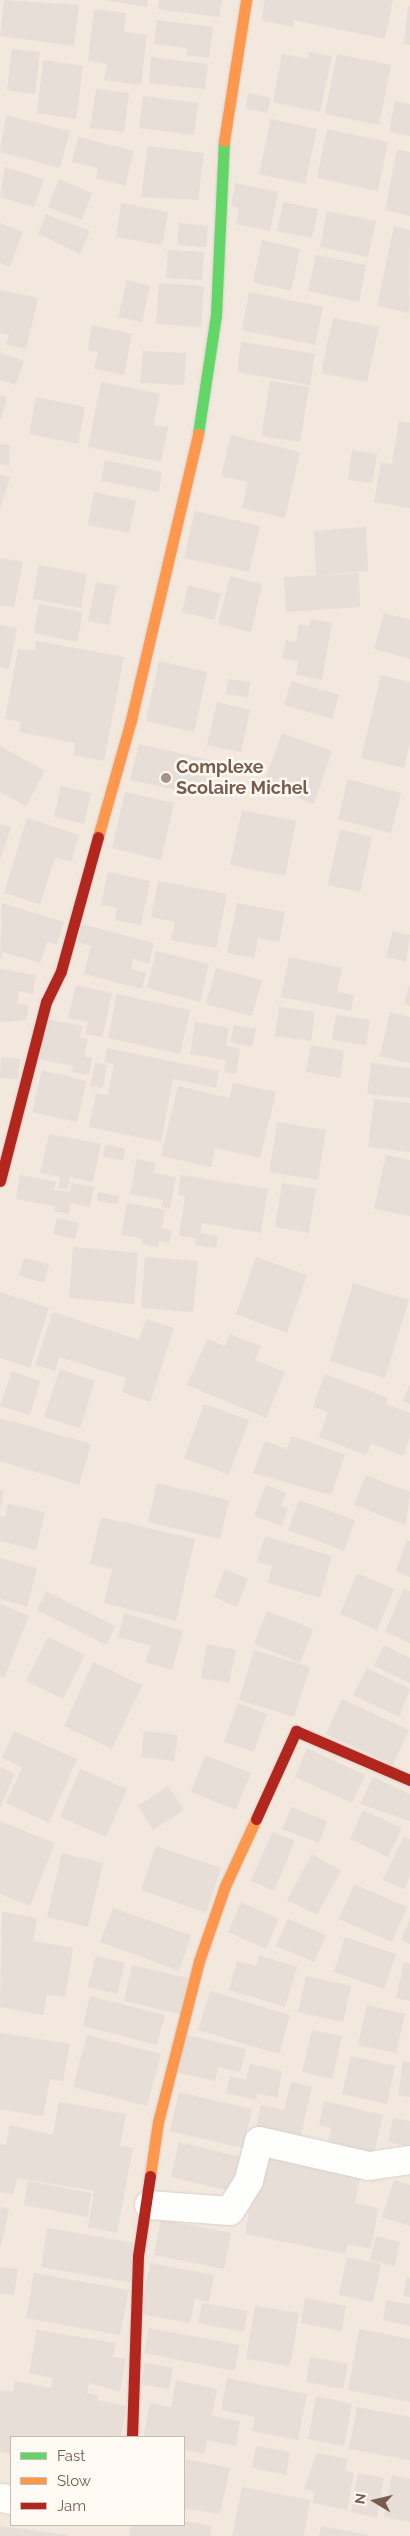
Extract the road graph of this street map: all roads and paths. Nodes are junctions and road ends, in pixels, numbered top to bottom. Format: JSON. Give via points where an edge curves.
{"nodes":[{"id":1,"x":246,"y":0,"type":"edge"},
{"id":2,"x":0,"y":1181,"type":"edge"},
{"id":3,"x":410,"y":1780,"type":"edge"},
{"id":4,"x":410,"y":2160,"type":"edge"},
{"id":5,"x":149,"y":2205,"type":"junction"},
{"id":6,"x":132,"y":2436,"type":"edge"}],
"edges":[{"from":1,"to":2,"type":"street","via":[[231,75],[220,185],[216,315],[193,467],[131,720],[61,971],[46,1002]]},
{"from":3,"to":5,"type":"street","via":[[296,1731],[225,1886],[199,1961],[158,2122]]},
{"from":4,"to":5,"type":"street","via":[[369,2166],[259,2141],[249,2180],[230,2211]]},
{"from":5,"to":6,"type":"street","via":[[138,2256]]}]}
